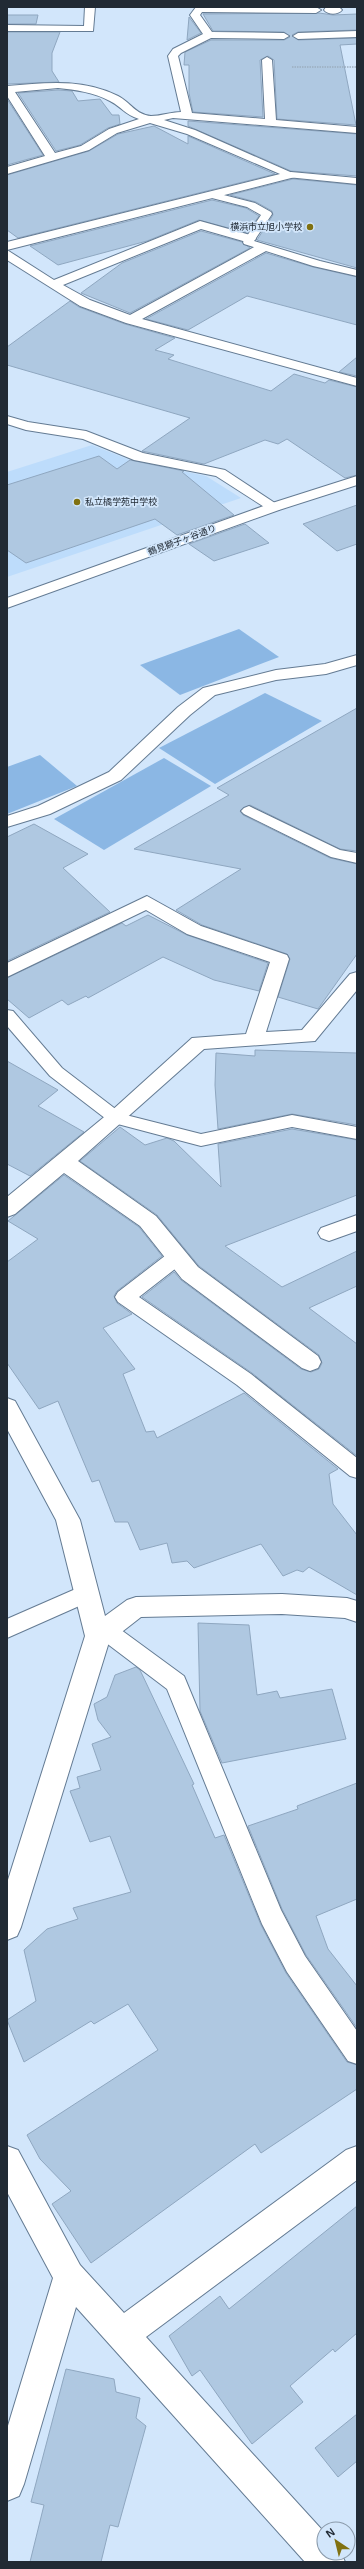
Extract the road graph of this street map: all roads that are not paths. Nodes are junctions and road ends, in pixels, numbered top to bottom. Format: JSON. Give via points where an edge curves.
{"nodes":[{"id":1,"x":90,"y":7,"type":"edge"},
{"id":2,"x":200,"y":8,"type":"edge"},
{"id":3,"x":316,"y":10,"type":"dead end"},
{"id":4,"x":7,"y":28,"type":"edge"},
{"id":5,"x":357,"y":34,"type":"edge"},
{"id":6,"x":209,"y":35,"type":"junction"},
{"id":7,"x":284,"y":36,"type":"dead end"},
{"id":8,"x":298,"y":36,"type":"dead end"},
{"id":9,"x":267,"y":64,"type":"road end"},
{"id":10,"x":8,"y":89,"type":"edge"},
{"id":11,"x":186,"y":116,"type":"junction"},
{"id":12,"x":151,"y":119,"type":"junction"},
{"id":13,"x":271,"y":123,"type":"junction"},
{"id":14,"x":357,"y":130,"type":"edge"},
{"id":15,"x":52,"y":158,"type":"junction"},
{"id":16,"x":7,"y":171,"type":"edge"},
{"id":17,"x":291,"y":175,"type":"junction"},
{"id":18,"x":357,"y":181,"type":"edge"},
{"id":19,"x":212,"y":194,"type":"junction"},
{"id":20,"x":250,"y":239,"type":"junction"},
{"id":21,"x":7,"y":246,"type":"edge"},
{"id":22,"x":262,"y":248,"type":"junction"},
{"id":23,"x":7,"y":254,"type":"edge"},
{"id":24,"x":357,"y":273,"type":"edge"},
{"id":25,"x":53,"y":286,"type":"junction"},
{"id":26,"x":131,"y":320,"type":"junction"},
{"id":27,"x":357,"y":382,"type":"edge"},
{"id":28,"x":7,"y":420,"type":"edge"},
{"id":29,"x":357,"y":480,"type":"edge"},
{"id":30,"x":274,"y":507,"type":"junction"},
{"id":31,"x":7,"y":603,"type":"edge"},
{"id":32,"x":357,"y":660,"type":"edge"},
{"id":33,"x":250,"y":810,"type":"dead end"},
{"id":34,"x":7,"y":822,"type":"edge"},
{"id":35,"x":357,"y":858,"type":"edge"},
{"id":36,"x":7,"y":971,"type":"edge"},
{"id":37,"x":357,"y":978,"type":"edge"},
{"id":38,"x":7,"y":1016,"type":"edge"},
{"id":39,"x":254,"y":1039,"type":"junction"},
{"id":40,"x":116,"y":1118,"type":"junction"},
{"id":41,"x":357,"y":1133,"type":"edge"},
{"id":42,"x":64,"y":1162,"type":"junction"},
{"id":43,"x":7,"y":1209,"type":"edge"},
{"id":44,"x":357,"y":1223,"type":"edge"},
{"id":45,"x":329,"y":1233,"type":"dead end"},
{"id":46,"x":177,"y":1257,"type":"junction"},
{"id":47,"x":310,"y":1362,"type":"dead end"},
{"id":48,"x":7,"y":1407,"type":"edge"},
{"id":49,"x":357,"y":1470,"type":"edge"},
{"id":50,"x":87,"y":1593,"type":"junction"},
{"id":51,"x":357,"y":1612,"type":"edge"},
{"id":52,"x":7,"y":1629,"type":"edge"},
{"id":53,"x":102,"y":1633,"type":"junction"},
{"id":54,"x":7,"y":1927,"type":"edge"},
{"id":55,"x":357,"y":2052,"type":"edge"},
{"id":56,"x":7,"y":2161,"type":"edge"},
{"id":57,"x":357,"y":2161,"type":"edge"},
{"id":58,"x":69,"y":2276,"type":"junction"},
{"id":59,"x":123,"y":2334,"type":"junction"},
{"id":60,"x":7,"y":2484,"type":"edge"},
{"id":61,"x":328,"y":2562,"type":"edge"}],
"edges":[{"from":1,"to":4,"type":"street","via":[[89,28]]},
{"from":2,"to":3,"type":"street"},
{"from":2,"to":6,"type":"street","via":[[195,15]]},
{"from":5,"to":8,"type":"street"},
{"from":6,"to":7,"type":"street"},
{"from":6,"to":11,"type":"street","via":[[177,51],[173,56]]},
{"from":9,"to":13,"type":"street"},
{"from":10,"to":12,"type":"street","via":[[76,86],[115,99],[131,113]]},
{"from":10,"to":15,"type":"street"},
{"from":11,"to":12,"type":"street","via":[[172,115]]},
{"from":11,"to":13,"type":"street"},
{"from":12,"to":15,"type":"street","via":[[113,131],[85,148]]},
{"from":12,"to":17,"type":"street","via":[[190,132]]},
{"from":13,"to":14,"type":"street"},
{"from":15,"to":16,"type":"street"},
{"from":17,"to":18,"type":"lane"},
{"from":17,"to":19,"type":"street"},
{"from":19,"to":20,"type":"lane","via":[[251,205],[267,214]]},
{"from":19,"to":21,"type":"street"},
{"from":20,"to":22,"type":"lane","via":[[248,242]]},
{"from":20,"to":25,"type":"street","via":[[200,226]]},
{"from":22,"to":24,"type":"lane"},
{"from":22,"to":26,"type":"street"},
{"from":23,"to":25,"type":"street"},
{"from":25,"to":26,"type":"street","via":[[85,303]]},
{"from":26,"to":27,"type":"street"},
{"from":28,"to":30,"type":"street","via":[[26,426],[86,435],[139,457],[220,473]]},
{"from":29,"to":30,"type":"street","name":"鶴見獅子ヶ谷通り"},
{"from":30,"to":31,"type":"street","name":"鶴見獅子ヶ谷通り"},
{"from":32,"to":34,"type":"street","via":[[326,669],[276,675],[210,691],[184,711],[115,776],[44,810]]},
{"from":33,"to":35,"type":"lane","via":[[336,854]]},
{"from":36,"to":39,"type":"street","via":[[147,902],[194,930],[280,959]]},
{"from":37,"to":39,"type":"street","via":[[308,1036]]},
{"from":38,"to":40,"type":"lane","via":[[56,1072]]},
{"from":39,"to":40,"type":"street","via":[[199,1043]]},
{"from":40,"to":41,"type":"lane","via":[[201,1140],[292,1121]]},
{"from":40,"to":42,"type":"street"},
{"from":42,"to":43,"type":"street"},
{"from":42,"to":46,"type":"street","via":[[148,1221]]},
{"from":44,"to":45,"type":"street"},
{"from":46,"to":47,"type":"street","via":[[190,1273]]},
{"from":46,"to":49,"type":"lane","via":[[125,1297],[178,1330]]},
{"from":48,"to":50,"type":"street","via":[[68,1520]]},
{"from":50,"to":52,"type":"lane"},
{"from":50,"to":53,"type":"street"},
{"from":51,"to":53,"type":"street","via":[[347,1608],[282,1604],[136,1607]]},
{"from":53,"to":54,"type":"street"},
{"from":53,"to":55,"type":"lane","via":[[176,1683],[271,1916],[296,1964]]},
{"from":56,"to":58,"type":"street"},
{"from":57,"to":59,"type":"street"},
{"from":58,"to":59,"type":"street"},
{"from":58,"to":60,"type":"street"},
{"from":59,"to":61,"type":"street"}]}
